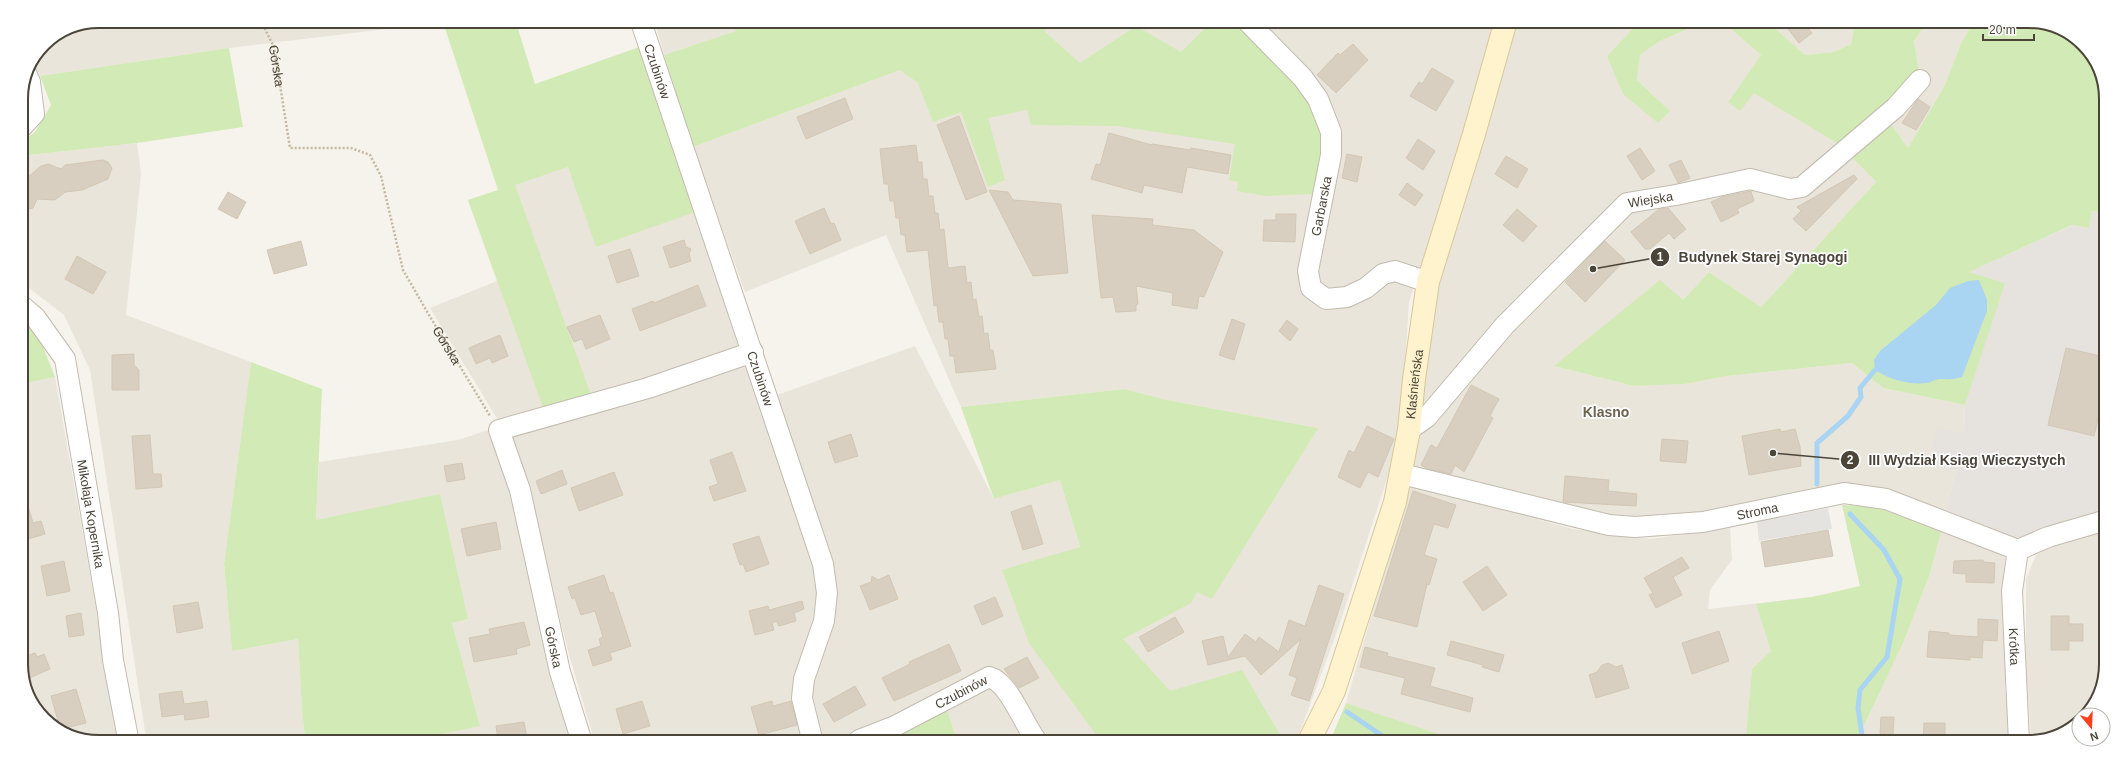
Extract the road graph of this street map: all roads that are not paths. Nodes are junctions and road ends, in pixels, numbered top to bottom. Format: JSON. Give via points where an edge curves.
{"nodes":[{"id":1,"x":643,"y":28,"type":"edge"},
{"id":2,"x":1254,"y":28,"type":"edge"},
{"id":3,"x":1504,"y":28,"type":"edge"},
{"id":4,"x":1920,"y":80,"type":"dead end"},
{"id":5,"x":30,"y":81,"type":"edge"},
{"id":6,"x":28,"y":120,"type":"edge"},
{"id":7,"x":1428,"y":282,"type":"junction"},
{"id":8,"x":28,"y":310,"type":"edge"},
{"id":9,"x":753,"y":352,"type":"junction"},
{"id":10,"x":1409,"y":430,"type":"junction"},
{"id":11,"x":1402,"y":474,"type":"junction"},
{"id":12,"x":2099,"y":522,"type":"edge"},
{"id":13,"x":2018,"y":550,"type":"junction"},
{"id":14,"x":127,"y":735,"type":"edge"},
{"id":15,"x":581,"y":735,"type":"edge"},
{"id":16,"x":811,"y":735,"type":"edge"},
{"id":17,"x":872,"y":735,"type":"edge"},
{"id":18,"x":1033,"y":735,"type":"edge"},
{"id":19,"x":1312,"y":735,"type":"edge"},
{"id":20,"x":2019,"y":735,"type":"edge"}],
"edges":[{"from":1,"to":9,"type":"street","name":"Czubinów"},
{"from":2,"to":7,"type":"street","name":"Garbarska","via":[[1303,78],[1318,99],[1331,132],[1331,155],[1308,271],[1311,288],[1326,299],[1347,297],[1366,288],[1383,274],[1395,270]]},
{"from":3,"to":7,"type":"street","name":"Klaśnieńska"},
{"from":4,"to":10,"type":"street","name":"Wiejska","via":[[1896,107],[1802,187],[1790,189],[1750,178],[1627,203],[1505,325],[1427,417]]},
{"from":5,"to":6,"type":"street","via":[[34,114]]},
{"from":7,"to":10,"type":"street","name":"Klaśnieńska"},
{"from":8,"to":14,"type":"street","name":"Mikołaja Kopernika","via":[[65,359]]},
{"from":9,"to":15,"type":"street","name":"Górska","via":[[648,388],[499,430],[520,490],[560,672]]},
{"from":9,"to":16,"type":"street","name":"Czubinów","via":[[823,564],[827,593],[824,621],[804,679],[802,698]]},
{"from":10,"to":11,"type":"street","name":"Klaśnieńska"},
{"from":11,"to":13,"type":"street","name":"Stroma","via":[[1584,520],[1635,527],[1703,522],[1844,493],[1886,499]]},
{"from":11,"to":19,"type":"street","name":"Klaśnieńska","via":[[1334,691]]},
{"from":12,"to":13,"type":"street","via":[[2048,537]]},
{"from":13,"to":20,"type":"street","name":"Krótka","via":[[2012,591]]},
{"from":17,"to":18,"type":"street","name":"Czubinów","via":[[895,726],[989,677],[995,678],[1006,690]]}]}
